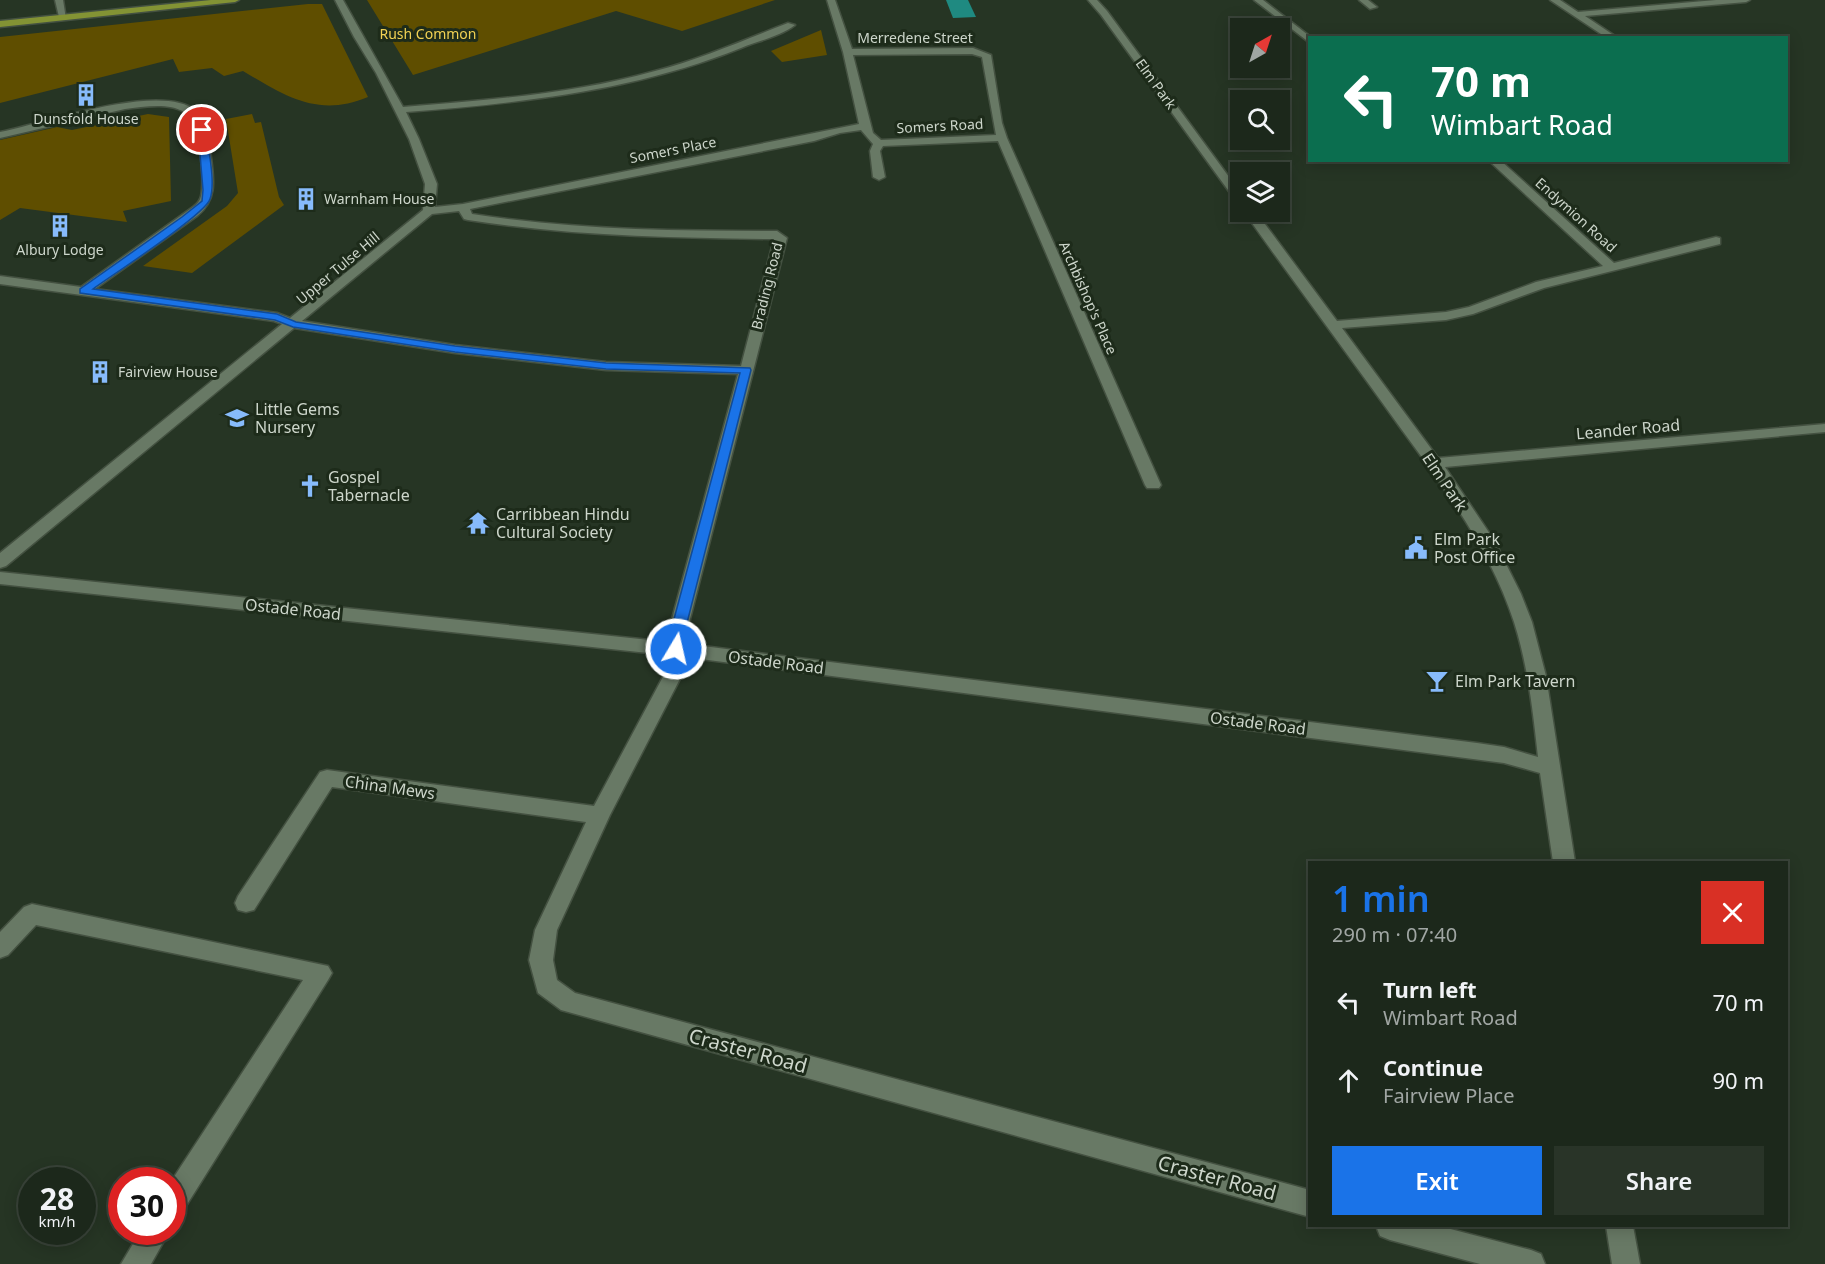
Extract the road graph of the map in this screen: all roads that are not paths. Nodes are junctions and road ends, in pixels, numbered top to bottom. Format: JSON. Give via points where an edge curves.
{"nodes":[{"id":1,"x":59,"y":0,"type":"edge"},
{"id":2,"x":235,"y":0,"type":"edge"},
{"id":3,"x":339,"y":0,"type":"edge"},
{"id":4,"x":831,"y":0,"type":"edge"},
{"id":5,"x":1092,"y":0,"type":"edge"},
{"id":6,"x":1258,"y":0,"type":"edge"},
{"id":7,"x":1363,"y":0,"type":"edge"},
{"id":8,"x":1554,"y":0,"type":"edge"},
{"id":9,"x":1746,"y":0,"type":"edge"},
{"id":10,"x":1373,"y":7,"type":"dead end"},
{"id":11,"x":1580,"y":14,"type":"junction"},
{"id":12,"x":63,"y":17,"type":"junction"},
{"id":13,"x":0,"y":24,"type":"edge"},
{"id":14,"x":791,"y":25,"type":"dead end"},
{"id":15,"x":1611,"y":36,"type":"edge"},
{"id":16,"x":1308,"y":38,"type":"edge"},
{"id":17,"x":848,"y":52,"type":"junction"},
{"id":18,"x":399,"y":110,"type":"junction"},
{"id":19,"x":997,"y":123,"type":"joint"},
{"id":20,"x":865,"y":127,"type":"junction"},
{"id":21,"x":0,"y":135,"type":"edge"},
{"id":22,"x":1002,"y":138,"type":"junction"},
{"id":23,"x":879,"y":143,"type":"junction"},
{"id":24,"x":1495,"y":162,"type":"edge"},
{"id":25,"x":879,"y":177,"type":"dead end"},
{"id":26,"x":1230,"y":186,"type":"edge"},
{"id":27,"x":464,"y":207,"type":"junction"},
{"id":28,"x":429,"y":211,"type":"junction"},
{"id":29,"x":1257,"y":222,"type":"edge"},
{"id":30,"x":1716,"y":240,"type":"dead end"},
{"id":31,"x":1613,"y":267,"type":"junction"},
{"id":32,"x":0,"y":280,"type":"edge"},
{"id":33,"x":84,"y":291,"type":"junction"},
{"id":34,"x":293,"y":324,"type":"junction"},
{"id":35,"x":1334,"y":325,"type":"junction"},
{"id":36,"x":746,"y":370,"type":"junction"},
{"id":37,"x":1823,"y":430,"type":"edge"},
{"id":38,"x":1434,"y":463,"type":"junction"},
{"id":39,"x":1153,"y":485,"type":"dead end"},
{"id":40,"x":0,"y":562,"type":"edge"},
{"id":41,"x":0,"y":578,"type":"edge"},
{"id":42,"x":676,"y":649,"type":"junction"},
{"id":43,"x":1549,"y":768,"type":"junction"},
{"id":44,"x":600,"y":815,"type":"junction"},
{"id":45,"x":1563,"y":861,"type":"edge"},
{"id":46,"x":246,"y":903,"type":"dead end"},
{"id":47,"x":0,"y":948,"type":"edge"},
{"id":48,"x":186,"y":1183,"type":"edge"},
{"id":49,"x":1308,"y":1203,"type":"edge"},
{"id":50,"x":1394,"y":1227,"type":"edge"},
{"id":51,"x":1620,"y":1227,"type":"edge"},
{"id":52,"x":147,"y":1245,"type":"edge"},
{"id":53,"x":135,"y":1264,"type":"edge"},
{"id":54,"x":1531,"y":1264,"type":"edge"},
{"id":55,"x":1626,"y":1264,"type":"edge"}],
"edges":[{"from":1,"to":12,"type":"street"},
{"from":2,"to":12,"type":"highway"},
{"from":3,"to":18,"type":"street"},
{"from":4,"to":17,"type":"street"},
{"from":5,"to":26,"type":"street","name":"Elm Park"},
{"from":6,"to":16,"type":"street"},
{"from":7,"to":10,"type":"street"},
{"from":8,"to":11,"type":"street"},
{"from":9,"to":11,"type":"street"},
{"from":11,"to":15,"type":"street"},
{"from":12,"to":13,"type":"highway"},
{"from":14,"to":18,"type":"street","via":[[636,79],[491,102]]},
{"from":17,"to":19,"type":"street","name":"Merredene Street","via":[[981,52],[986,55]]},
{"from":17,"to":20,"type":"street"},
{"from":18,"to":28,"type":"street","via":[[431,184]]},
{"from":19,"to":22,"type":"street","name":"Archbishop's Place"},
{"from":20,"to":23,"type":"street"},
{"from":20,"to":27,"type":"street","name":"Somers Place","via":[[833,130],[814,138]]},
{"from":21,"to":33,"type":"street","via":[[145,105],[180,106],[197,117],[202,130],[206,201]]},
{"from":22,"to":23,"type":"street","name":"Somers Road"},
{"from":22,"to":39,"type":"street","name":"Archbishop's Place"},
{"from":23,"to":25,"type":"street","via":[[875,151]]},
{"from":24,"to":31,"type":"street","name":"Endymion Road"},
{"from":27,"to":28,"type":"street","name":"Somers Place"},
{"from":27,"to":36,"type":"street","name":"Brading Road","via":[[468,217],[560,230],[777,235],[782,238]]},
{"from":28,"to":34,"type":"street","name":"Upper Tulse Hill"},
{"from":29,"to":35,"type":"street","name":"Elm Park"},
{"from":30,"to":31,"type":"street"},
{"from":31,"to":35,"type":"street","via":[[1540,285],[1455,314]]},
{"from":32,"to":33,"type":"street"},
{"from":33,"to":34,"type":"street","via":[[277,317]]},
{"from":34,"to":36,"type":"street","via":[[455,349],[606,366]]},
{"from":34,"to":40,"type":"street","name":"Upper Tulse Hill"},
{"from":35,"to":38,"type":"street","name":"Elm Park"},
{"from":36,"to":42,"type":"street","name":"Brading Road"},
{"from":37,"to":38,"type":"street","name":"Leander Road"},
{"from":38,"to":43,"type":"street","name":"Elm Park","via":[[1484,540],[1523,622],[1543,708]]},
{"from":41,"to":42,"type":"street","name":"Ostade Road"},
{"from":42,"to":43,"type":"street","name":"Ostade Road","via":[[1504,755]]},
{"from":42,"to":44,"type":"street","name":"Craster Road","via":[[674,673]]},
{"from":43,"to":45,"type":"street","name":"Elm Park"},
{"from":44,"to":46,"type":"street","name":"China Mews","via":[[327,778]]},
{"from":44,"to":49,"type":"street","name":"Craster Road","via":[[546,930],[541,960],[546,986],[569,1002]]},
{"from":47,"to":48,"type":"street","via":[[32,914],[320,973]]},
{"from":50,"to":54,"type":"street"},
{"from":51,"to":55,"type":"street"},
{"from":52,"to":53,"type":"street"}]}
